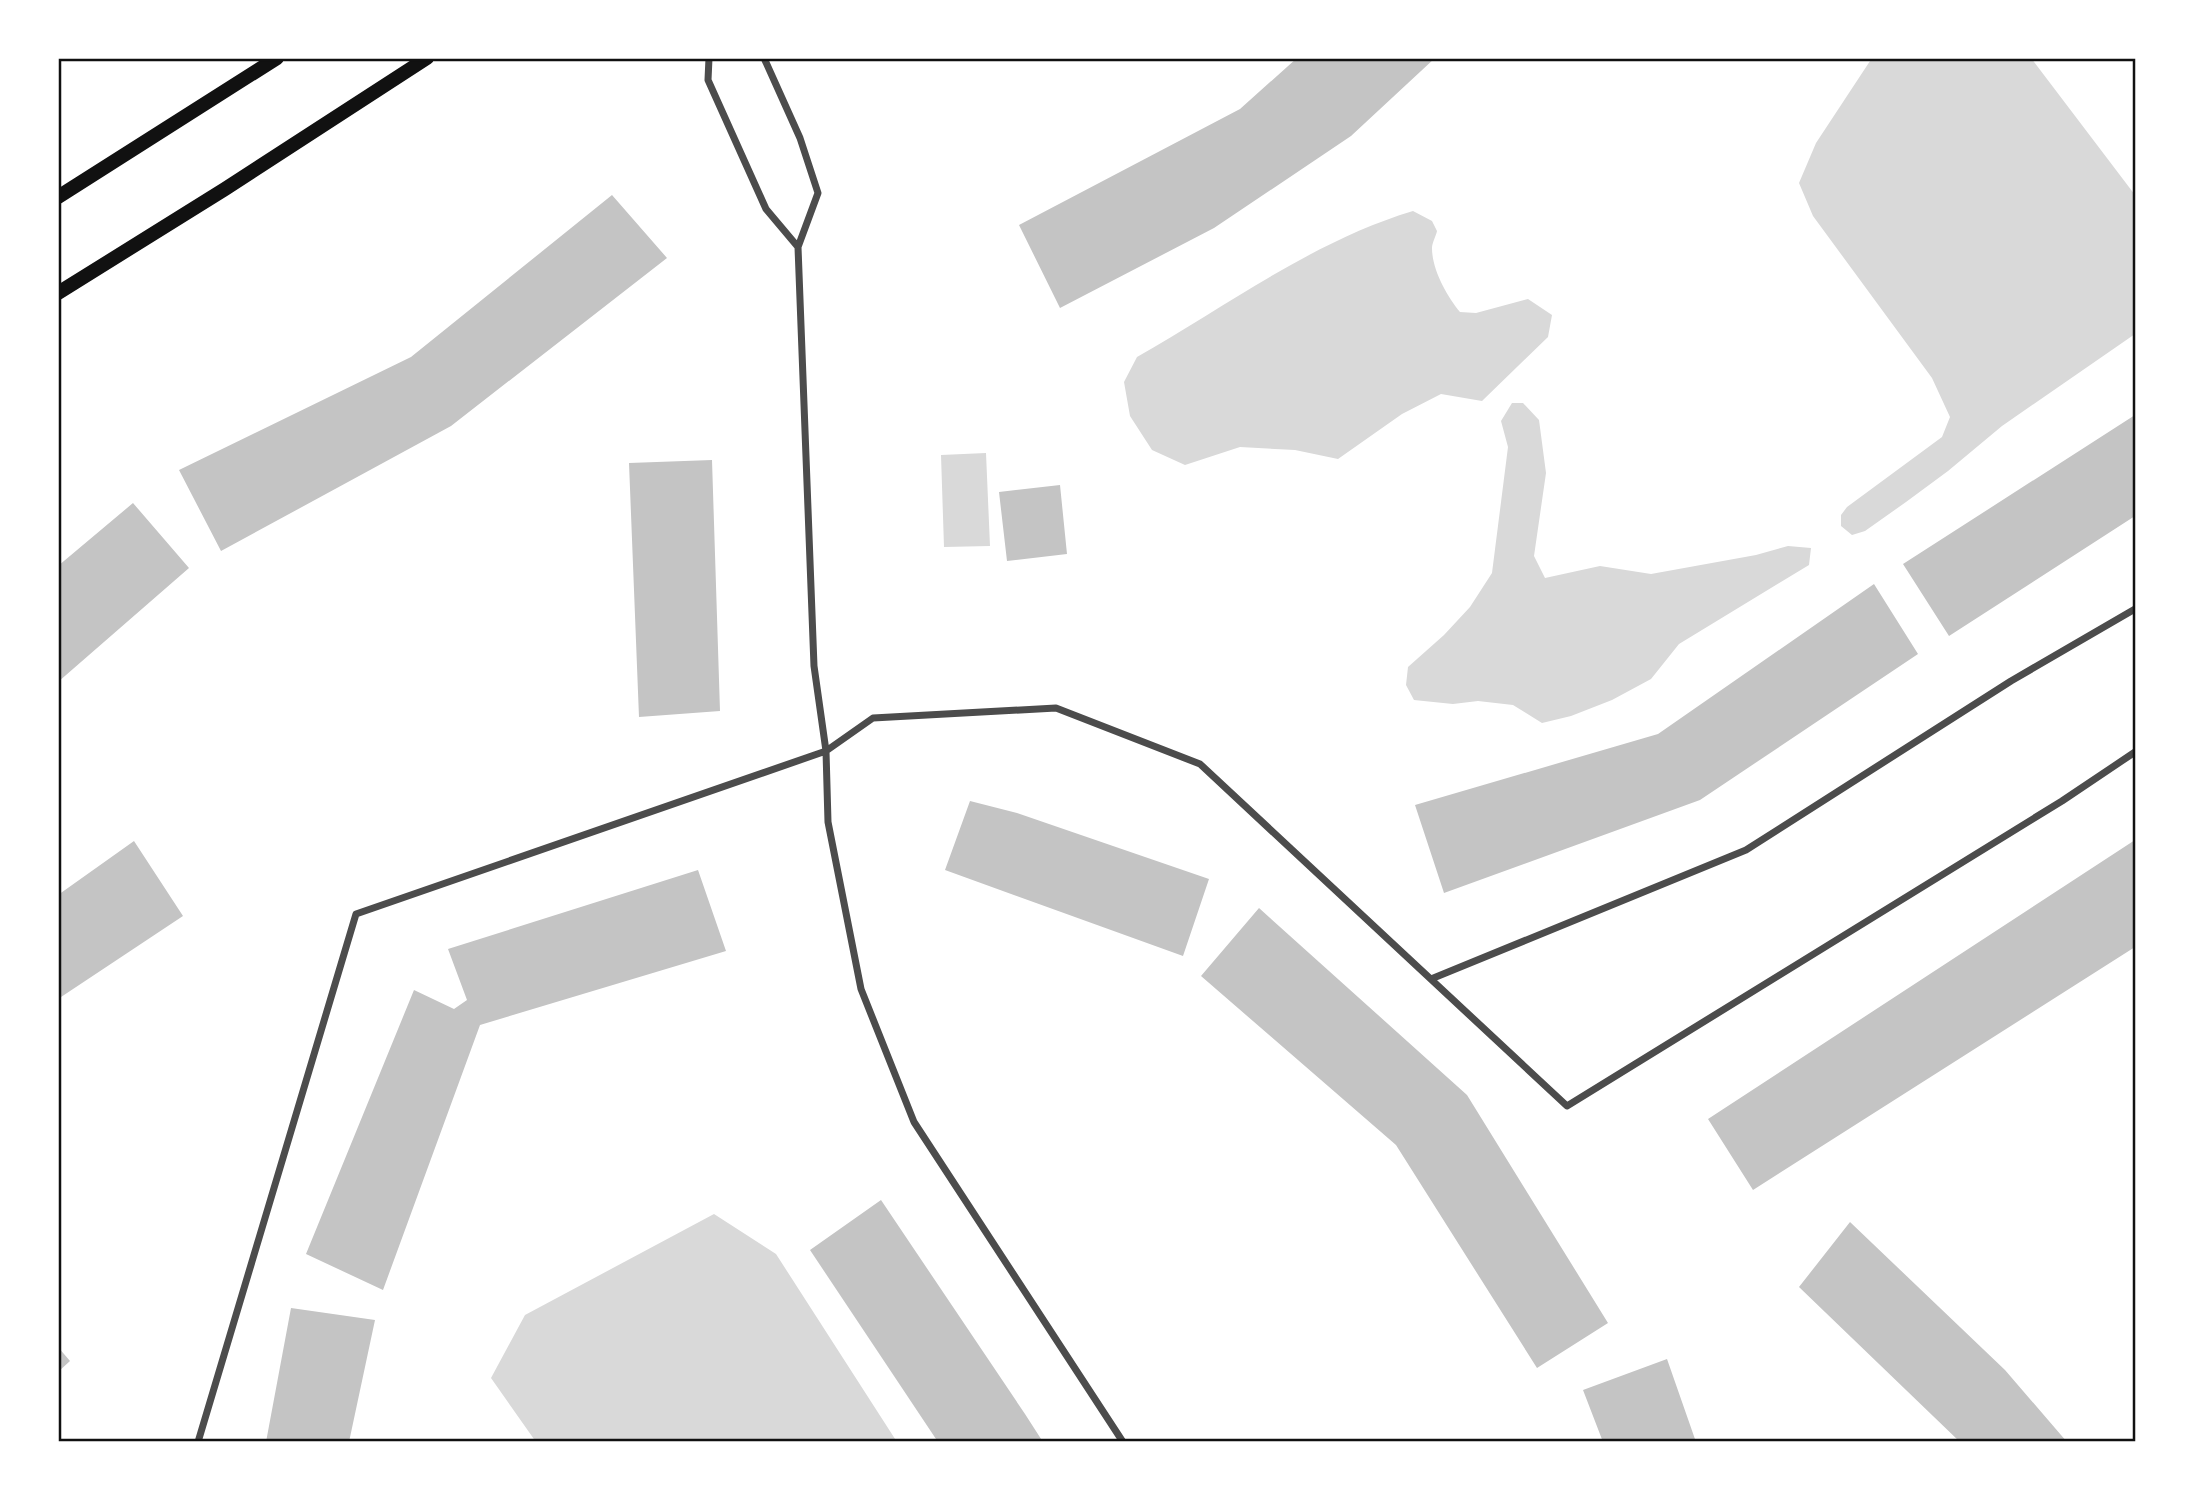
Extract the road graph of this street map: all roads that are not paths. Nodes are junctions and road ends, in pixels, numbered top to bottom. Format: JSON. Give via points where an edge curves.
{"nodes":[{"id":1,"x":277,"y":58,"type":"edge"},
{"id":2,"x":427,"y":58,"type":"edge"},
{"id":3,"x":709,"y":58,"type":"edge"},
{"id":4,"x":764,"y":58,"type":"edge"},
{"id":5,"x":58,"y":197,"type":"edge"},
{"id":6,"x":797,"y":247,"type":"junction"},
{"id":7,"x":58,"y":293,"type":"edge"},
{"id":8,"x":2135,"y":609,"type":"edge"},
{"id":9,"x":827,"y":751,"type":"junction"},
{"id":10,"x":2135,"y":752,"type":"edge"},
{"id":11,"x":1431,"y":979,"type":"junction"},
{"id":12,"x":198,"y":1442,"type":"edge"},
{"id":13,"x":1123,"y":1442,"type":"edge"}],
"edges":[{"from":1,"to":5,"type":"main road"},
{"from":2,"to":7,"type":"main road"},
{"from":3,"to":6,"type":"street","via":[[708,80],[766,209]]},
{"from":4,"to":6,"type":"street","via":[[800,138],[817,193]]},
{"from":6,"to":9,"type":"street","via":[[814,666]]},
{"from":8,"to":11,"type":"street","via":[[2011,681],[1745,850]]},
{"from":9,"to":11,"type":"street","via":[[873,718],[1056,708],[1200,764]]},
{"from":9,"to":12,"type":"street","via":[[356,914]]},
{"from":9,"to":13,"type":"street","via":[[828,822],[861,989],[914,1122]]},
{"from":10,"to":11,"type":"street","via":[[1567,1106]]}]}
